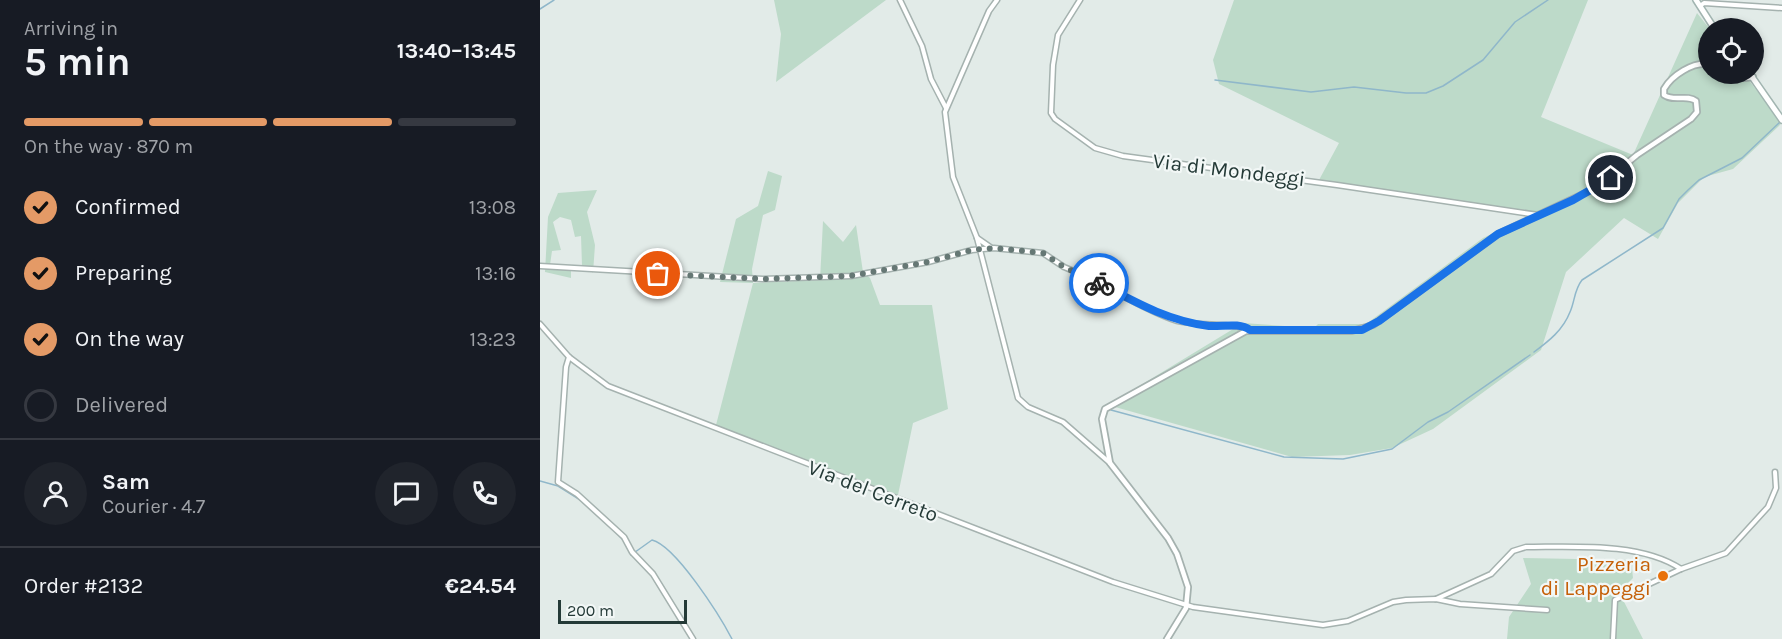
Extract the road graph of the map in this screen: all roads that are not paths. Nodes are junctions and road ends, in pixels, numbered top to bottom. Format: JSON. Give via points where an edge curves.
{"nodes":[{"id":1,"x":900,"y":0,"type":"edge"},
{"id":2,"x":997,"y":0,"type":"edge"},
{"id":3,"x":1080,"y":0,"type":"edge"},
{"id":4,"x":1698,"y":3,"type":"edge"},
{"id":5,"x":1782,"y":8,"type":"edge"},
{"id":6,"x":1708,"y":18,"type":"edge"},
{"id":7,"x":1698,"y":65,"type":"edge"},
{"id":8,"x":1757,"y":84,"type":"edge"},
{"id":9,"x":946,"y":108,"type":"junction"},
{"id":10,"x":1781,"y":120,"type":"edge"},
{"id":11,"x":1538,"y":215,"type":"junction"},
{"id":12,"x":976,"y":238,"type":"junction"},
{"id":13,"x":979,"y":248,"type":"junction"},
{"id":14,"x":994,"y":248,"type":"junction"},
{"id":15,"x":966,"y":251,"type":"junction"},
{"id":16,"x":982,"y":258,"type":"junction"},
{"id":17,"x":540,"y":266,"type":"edge"},
{"id":18,"x":540,"y":324,"type":"edge"},
{"id":19,"x":1250,"y":330,"type":"junction"},
{"id":20,"x":569,"y":357,"type":"junction"},
{"id":21,"x":1110,"y":463,"type":"junction"},
{"id":22,"x":1775,"y":471,"type":"dead end"},
{"id":23,"x":1681,"y":569,"type":"junction"},
{"id":24,"x":1436,"y":598,"type":"junction"},
{"id":25,"x":1186,"y":606,"type":"junction"},
{"id":26,"x":1547,"y":610,"type":"dead end"},
{"id":27,"x":693,"y":639,"type":"edge"},
{"id":28,"x":1167,"y":639,"type":"edge"},
{"id":29,"x":1612,"y":639,"type":"edge"}],
"edges":[{"from":1,"to":9,"type":"street"},
{"from":2,"to":9,"type":"street"},
{"from":3,"to":11,"type":"street","name":"Via di Mondeggi","via":[[1058,35],[1051,107],[1055,119],[1095,148],[1123,156]]},
{"from":4,"to":5,"type":"street"},
{"from":4,"to":6,"type":"main road"},
{"from":7,"to":11,"type":"street","via":[[1691,66],[1664,88],[1668,98],[1695,99],[1698,107],[1694,116],[1598,187]]},
{"from":8,"to":10,"type":"main road"},
{"from":9,"to":12,"type":"street","via":[[952,172]]},
{"from":11,"to":19,"type":"street","via":[[1492,237],[1366,329]]},
{"from":12,"to":13,"type":"street"},
{"from":12,"to":14,"type":"street"},
{"from":13,"to":14,"type":"street"},
{"from":13,"to":15,"type":"street"},
{"from":13,"to":16,"type":"street"},
{"from":14,"to":19,"type":"street","via":[[1049,255],[1064,267],[1179,322],[1242,325]]},
{"from":15,"to":16,"type":"street"},
{"from":15,"to":17,"type":"street","via":[[850,276],[763,279]]},
{"from":16,"to":21,"type":"street","via":[[1018,398],[1028,407],[1063,422]]},
{"from":18,"to":20,"type":"street","name":"Via del Cerreto"},
{"from":19,"to":21,"type":"street","via":[[1105,409],[1102,419]]},
{"from":20,"to":25,"type":"street","name":"Via del Cerreto","via":[[608,386],[1113,582]]},
{"from":20,"to":27,"type":"street","via":[[558,482],[624,537]]},
{"from":21,"to":25,"type":"street","via":[[1173,546],[1188,587]]},
{"from":22,"to":23,"type":"street","via":[[1776,488],[1768,507],[1726,553]]},
{"from":23,"to":24,"type":"street","via":[[1632,550],[1526,547],[1513,552],[1491,574]]},
{"from":23,"to":29,"type":"street","via":[[1615,600]]},
{"from":24,"to":25,"type":"street","name":"Via del Cerreto","via":[[1393,602],[1348,621],[1323,625]]},
{"from":24,"to":26,"type":"street","via":[[1460,604]]},
{"from":25,"to":28,"type":"street"}]}
